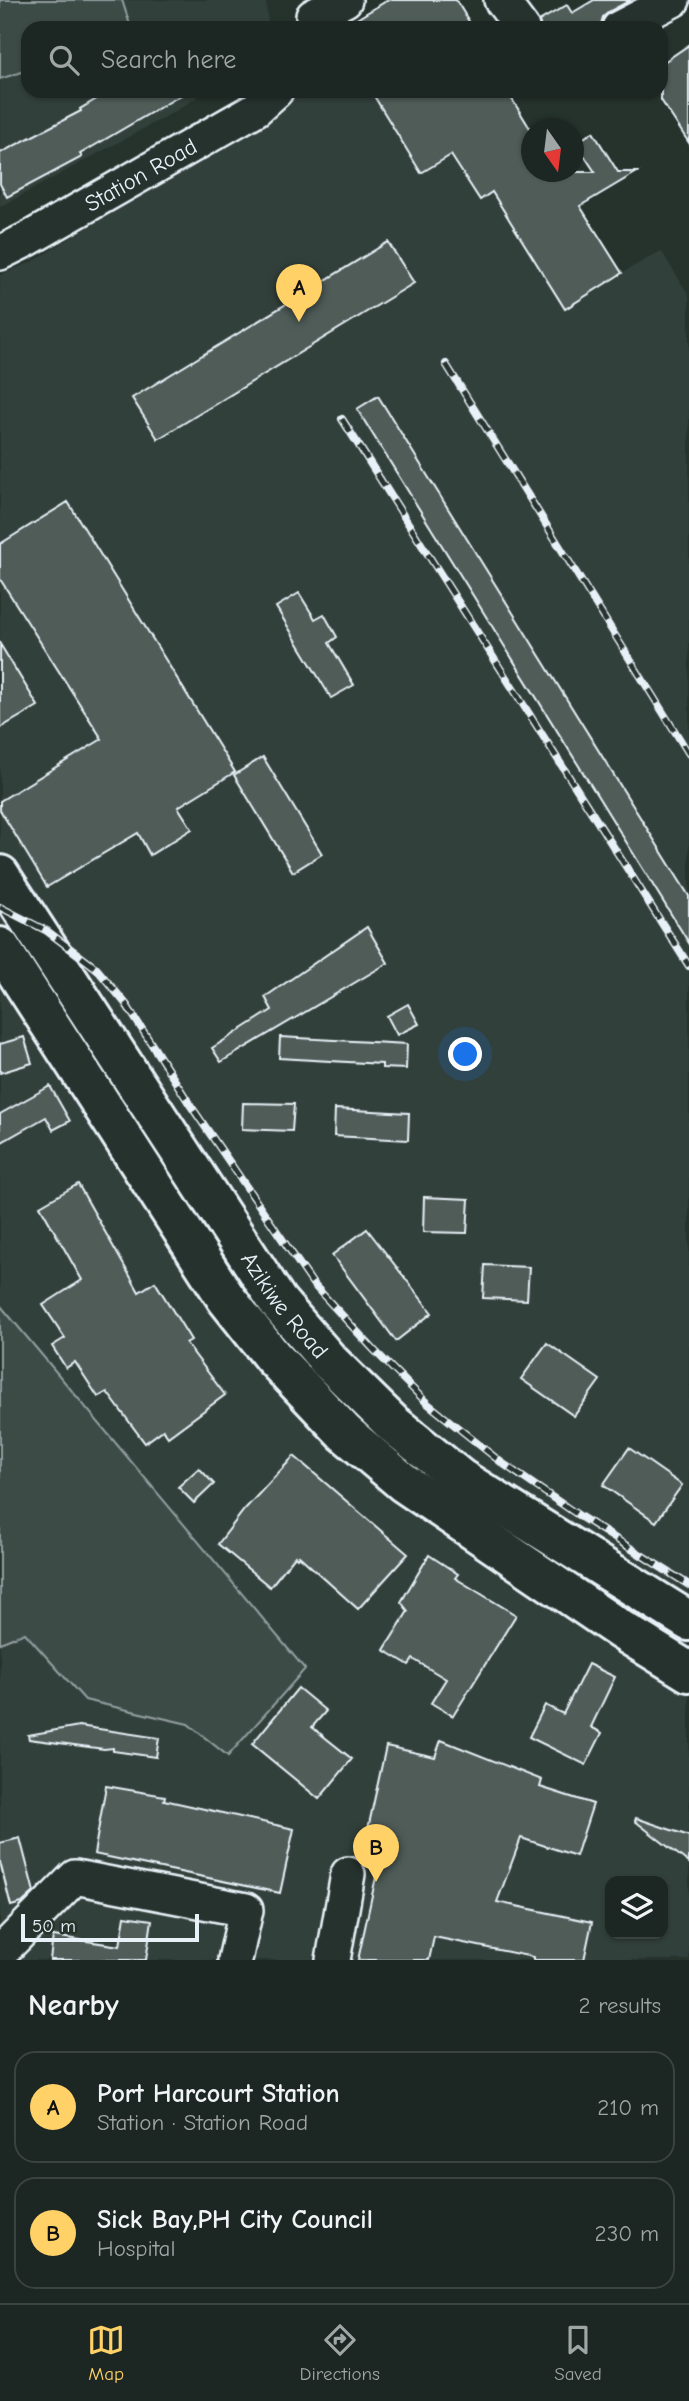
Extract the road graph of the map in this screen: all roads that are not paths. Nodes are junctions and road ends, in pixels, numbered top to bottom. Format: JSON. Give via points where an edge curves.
{"nodes":[{"id":1,"x":345,"y":0,"type":"edge"},
{"id":2,"x":501,"y":0,"type":"edge"},
{"id":3,"x":673,"y":0,"type":"edge"},
{"id":4,"x":311,"y":15,"type":"edge"},
{"id":5,"x":517,"y":21,"type":"edge"},
{"id":6,"x":632,"y":21,"type":"edge"},
{"id":7,"x":268,"y":98,"type":"edge"},
{"id":8,"x":0,"y":253,"type":"edge"},
{"id":9,"x":0,"y":875,"type":"edge"},
{"id":10,"x":0,"y":947,"type":"edge"},
{"id":11,"x":689,"y":1621,"type":"edge"},
{"id":12,"x":689,"y":1672,"type":"edge"},
{"id":13,"x":348,"y":1874,"type":"dead end"},
{"id":14,"x":0,"y":1953,"type":"edge"},
{"id":15,"x":235,"y":1960,"type":"edge"},
{"id":16,"x":333,"y":1960,"type":"edge"}],
"edges":[{"from":1,"to":4,"type":"street"},
{"from":2,"to":5,"type":"street"},
{"from":3,"to":6,"type":"street"},
{"from":7,"to":8,"type":"street","name":"Station Road"},
{"from":9,"to":11,"type":"main road","name":"Azikiwe Road","via":[[278,1302],[329,1361],[392,1423],[461,1479]]},
{"from":10,"to":12,"type":"main road","name":"Azikiwe Road","via":[[226,1298],[272,1356],[345,1433],[404,1483]]},
{"from":13,"to":16,"type":"street"},
{"from":14,"to":15,"type":"street","via":[[75,1877],[246,1910]]}]}
